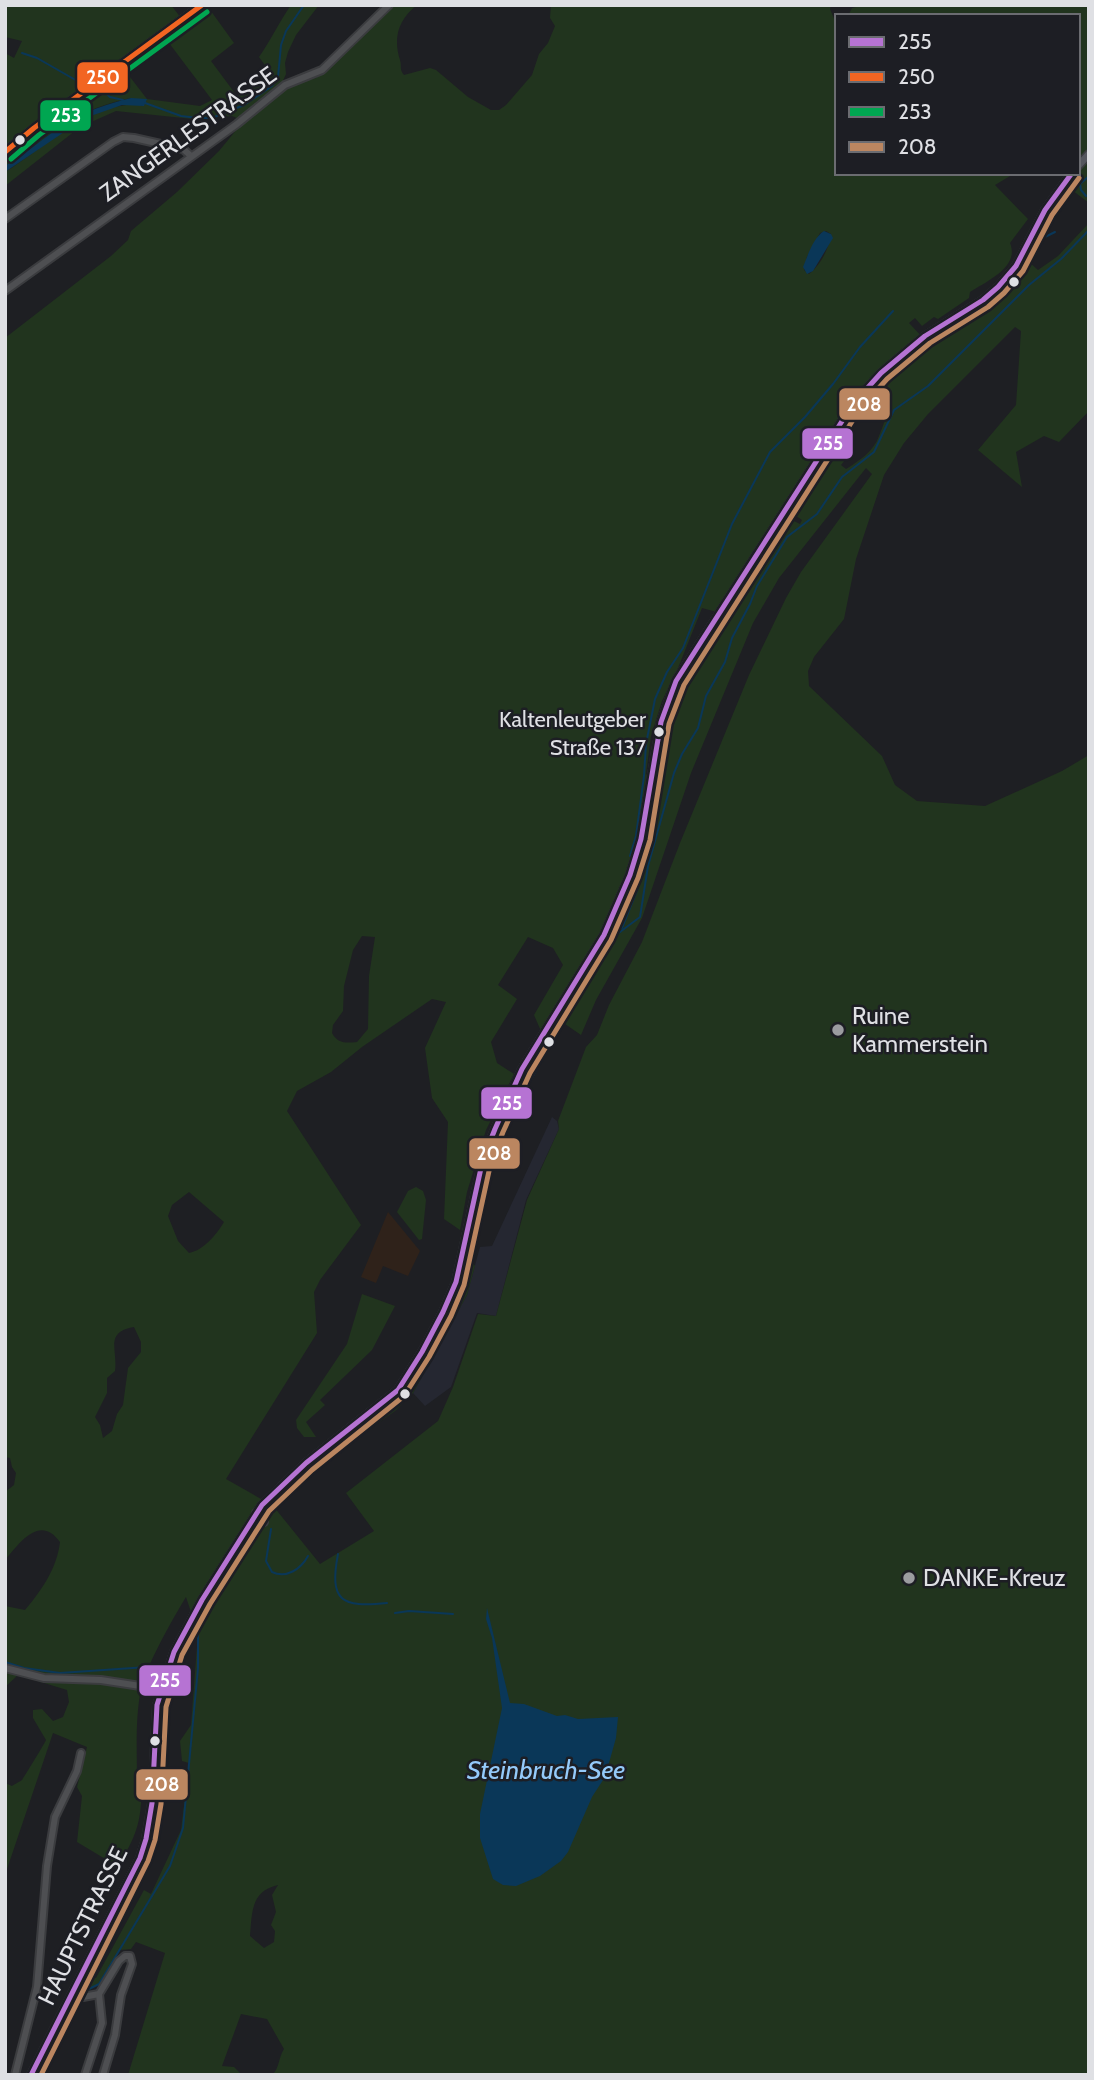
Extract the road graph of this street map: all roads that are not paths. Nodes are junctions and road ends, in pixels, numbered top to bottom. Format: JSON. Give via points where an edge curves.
{"nodes":[{"id":1,"x":202,"y":5,"type":"edge"},
{"id":2,"x":389,"y":5,"type":"edge"},
{"id":3,"x":5,"y":152,"type":"edge"},
{"id":4,"x":191,"y":156,"type":"junction"},
{"id":5,"x":1071,"y":175,"type":"edge"},
{"id":6,"x":5,"y":219,"type":"edge"},
{"id":7,"x":5,"y":291,"type":"edge"},
{"id":8,"x":5,"y":1668,"type":"edge"},
{"id":9,"x":160,"y":1689,"type":"junction"},
{"id":10,"x":81,"y":1753,"type":"dead end"},
{"id":11,"x":77,"y":1994,"type":"junction"},
{"id":12,"x":99,"y":1994,"type":"junction"},
{"id":13,"x":15,"y":2075,"type":"edge"},
{"id":14,"x":31,"y":2075,"type":"edge"},
{"id":15,"x":85,"y":2075,"type":"edge"},
{"id":16,"x":103,"y":2075,"type":"edge"}],
"edges":[{"from":1,"to":3,"type":"main road"},
{"from":2,"to":4,"type":"street","name":"ZANGERLESTRASSE","via":[[322,70],[285,85]]},
{"from":4,"to":6,"type":"street","via":[[183,149],[123,137]]},
{"from":4,"to":7,"type":"street","name":"ZANGERLESTRASSE"},
{"from":5,"to":9,"type":"main road","name":"HAUPTSTRASSE","via":[[998,287],[925,336],[853,404],[685,666],[660,722],[648,808],[630,875],[604,934],[522,1069],[495,1129],[483,1159],[456,1282],[422,1352],[398,1390],[274,1492],[193,1614]]},
{"from":8,"to":9,"type":"street","via":[[44,1678]]},
{"from":9,"to":11,"type":"main road","name":"HAUPTSTRASSE","via":[[146,1839]]},
{"from":10,"to":13,"type":"street","via":[[55,1817],[37,1987]]},
{"from":11,"to":12,"type":"street"},
{"from":11,"to":14,"type":"main road","name":"HAUPTSTRASSE"},
{"from":12,"to":15,"type":"street","via":[[103,2023]]},
{"from":12,"to":16,"type":"street","via":[[119,1961],[130,1956],[132,1964]]}]}
